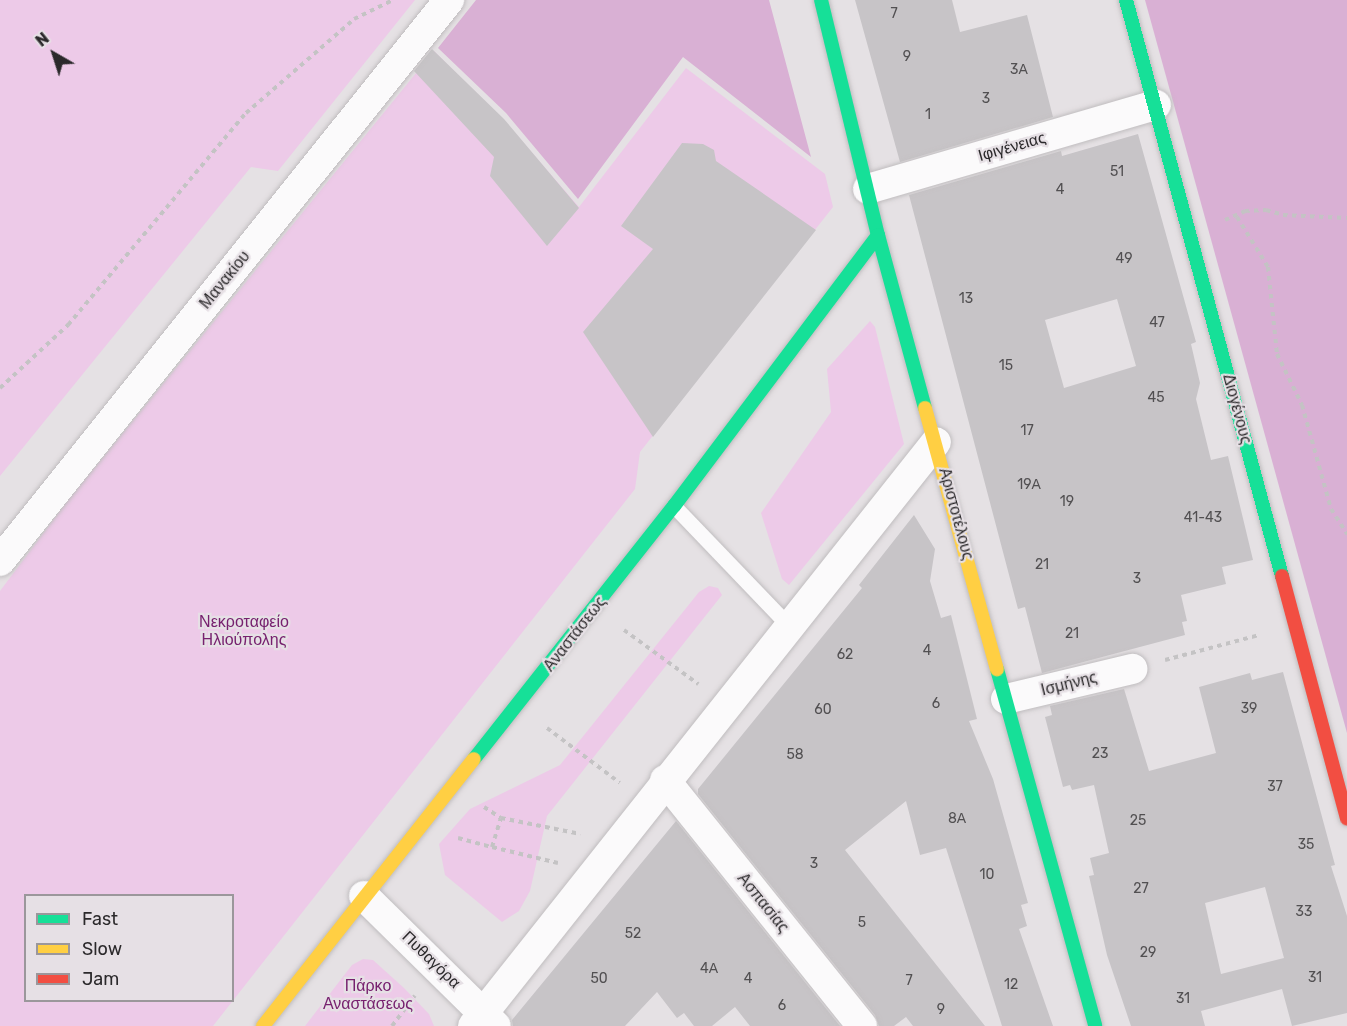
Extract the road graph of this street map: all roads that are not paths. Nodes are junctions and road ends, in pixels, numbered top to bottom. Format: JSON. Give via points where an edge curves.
{"nodes":[{"id":1,"x":449,"y":0,"type":"edge"},
{"id":2,"x":821,"y":0,"type":"edge"},
{"id":3,"x":1126,"y":0,"type":"edge"},
{"id":4,"x":1156,"y":105,"type":"junction"},
{"id":5,"x":868,"y":189,"type":"junction"},
{"id":6,"x":878,"y":235,"type":"junction"},
{"id":7,"x":936,"y":441,"type":"junction"},
{"id":8,"x":674,"y":506,"type":"junction"},
{"id":9,"x":0,"y":561,"type":"edge"},
{"id":10,"x":789,"y":626,"type":"junction"},
{"id":11,"x":1132,"y":669,"type":"road end"},
{"id":12,"x":1006,"y":699,"type":"junction"},
{"id":13,"x":664,"y":780,"type":"junction"},
{"id":14,"x":1347,"y":818,"type":"edge"},
{"id":15,"x":364,"y":896,"type":"junction"},
{"id":16,"x":484,"y":1021,"type":"edge"},
{"id":17,"x":262,"y":1026,"type":"edge"},
{"id":18,"x":862,"y":1026,"type":"edge"},
{"id":19,"x":1095,"y":1026,"type":"edge"}],
"edges":[{"from":1,"to":9,"type":"street","name":"Μανακίου"},
{"from":2,"to":5,"type":"street","name":"Αριστοτέλους"},
{"from":3,"to":4,"type":"street","name":"Διογένους"},
{"from":4,"to":5,"type":"street","name":"Ιφιγένειας"},
{"from":4,"to":14,"type":"street","name":"Διογένους"},
{"from":5,"to":6,"type":"street","name":"Αριστοτέλους"},
{"from":6,"to":7,"type":"street","name":"Αριστοτέλους"},
{"from":6,"to":8,"type":"street","name":"Αναστάσεως"},
{"from":7,"to":10,"type":"street"},
{"from":7,"to":12,"type":"street","name":"Αριστοτέλους"},
{"from":8,"to":10,"type":"lane"},
{"from":8,"to":15,"type":"street","name":"Αναστάσεως"},
{"from":10,"to":13,"type":"street"},
{"from":11,"to":12,"type":"street","name":"Ισμήνης"},
{"from":12,"to":19,"type":"street","name":"Αριστοτέλους"},
{"from":13,"to":16,"type":"street"},
{"from":13,"to":18,"type":"street","name":"Ασπασίας"},
{"from":15,"to":16,"type":"street","name":"Πυθαγόρα"},
{"from":15,"to":17,"type":"street","name":"Αναστάσεως"}]}
